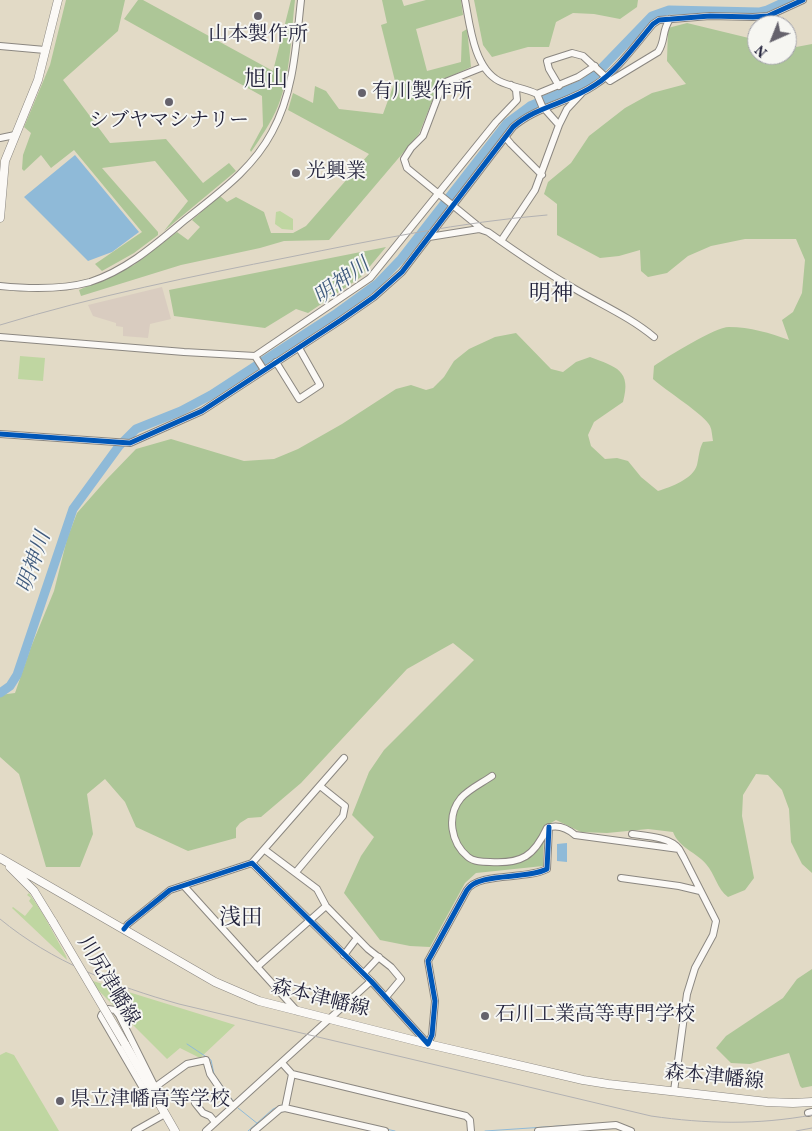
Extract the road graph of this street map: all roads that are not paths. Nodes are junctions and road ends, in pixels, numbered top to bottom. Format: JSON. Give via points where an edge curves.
{"nodes":[{"id":1,"x":58,"y":0,"type":"edge"},
{"id":2,"x":301,"y":0,"type":"edge"},
{"id":3,"x":466,"y":0,"type":"edge"},
{"id":4,"x":803,"y":0,"type":"edge"},
{"id":5,"x":670,"y":19,"type":"junction"},
{"id":6,"x":0,"y":46,"type":"edge"},
{"id":7,"x":45,"y":50,"type":"junction"},
{"id":8,"x":483,"y":67,"type":"junction"},
{"id":9,"x":596,"y":67,"type":"junction"},
{"id":10,"x":604,"y":75,"type":"junction"},
{"id":11,"x":510,"y":85,"type":"junction"},
{"id":12,"x":559,"y":86,"type":"junction"},
{"id":13,"x":581,"y":93,"type":"junction"},
{"id":14,"x":537,"y":94,"type":"junction"},
{"id":15,"x":543,"y":107,"type":"junction"},
{"id":16,"x":560,"y":126,"type":"junction"},
{"id":17,"x":15,"y":135,"type":"junction"},
{"id":18,"x":0,"y":138,"type":"edge"},
{"id":19,"x":506,"y":138,"type":"junction"},
{"id":20,"x":542,"y":175,"type":"junction"},
{"id":21,"x":440,"y":196,"type":"junction"},
{"id":22,"x":452,"y":205,"type":"junction"},
{"id":23,"x":0,"y":218,"type":"edge"},
{"id":24,"x":484,"y":231,"type":"junction"},
{"id":25,"x":429,"y":237,"type":"junction"},
{"id":26,"x":501,"y":241,"type":"junction"},
{"id":27,"x":0,"y":286,"type":"edge"},
{"id":28,"x":0,"y":337,"type":"edge"},
{"id":29,"x":654,"y":337,"type":"dead end"},
{"id":30,"x":299,"y":348,"type":"junction"},
{"id":31,"x":256,"y":358,"type":"junction"},
{"id":32,"x":276,"y":362,"type":"junction"},
{"id":33,"x":264,"y":369,"type":"junction"},
{"id":34,"x":0,"y":434,"type":"edge"},
{"id":35,"x":344,"y":758,"type":"dead end"},
{"id":36,"x":492,"y":776,"type":"dead end"},
{"id":37,"x":320,"y":786,"type":"junction"},
{"id":38,"x":549,"y":827,"type":"junction"},
{"id":39,"x":632,"y":834,"type":"dead end"},
{"id":40,"x":679,"y":849,"type":"junction"},
{"id":41,"x":265,"y":850,"type":"junction"},
{"id":42,"x":1,"y":858,"type":"edge"},
{"id":43,"x":252,"y":864,"type":"junction"},
{"id":44,"x":296,"y":872,"type":"junction"},
{"id":45,"x":622,"y":878,"type":"dead end"},
{"id":46,"x":184,"y":886,"type":"junction"},
{"id":47,"x":700,"y":891,"type":"junction"},
{"id":48,"x":326,"y":906,"type":"junction"},
{"id":49,"x":309,"y":920,"type":"junction"},
{"id":50,"x":124,"y":929,"type":"junction"},
{"id":51,"x":357,"y":938,"type":"junction"},
{"id":52,"x":344,"y":954,"type":"junction"},
{"id":53,"x":379,"y":957,"type":"junction"},
{"id":54,"x":257,"y":967,"type":"junction"},
{"id":55,"x":364,"y":974,"type":"junction"},
{"id":56,"x":371,"y":981,"type":"junction"},
{"id":57,"x":386,"y":997,"type":"junction"},
{"id":58,"x":299,"y":1013,"type":"junction"},
{"id":59,"x":328,"y":1020,"type":"junction"},
{"id":60,"x":428,"y":1044,"type":"junction"},
{"id":61,"x":282,"y":1063,"type":"junction"},
{"id":62,"x":292,"y":1074,"type":"junction"},
{"id":63,"x":153,"y":1088,"type":"junction"},
{"id":64,"x":674,"y":1091,"type":"junction"},
{"id":65,"x":812,"y":1102,"type":"edge"},
{"id":66,"x":195,"y":1103,"type":"dead end"},
{"id":67,"x":232,"y":1106,"type":"junction"},
{"id":68,"x":285,"y":1106,"type":"junction"},
{"id":69,"x":165,"y":1114,"type":"junction"},
{"id":70,"x":215,"y":1122,"type":"junction"},
{"id":71,"x":471,"y":1130,"type":"edge"},
{"id":72,"x":135,"y":1131,"type":"edge"},
{"id":73,"x":175,"y":1131,"type":"edge"},
{"id":74,"x":206,"y":1131,"type":"edge"},
{"id":75,"x":254,"y":1131,"type":"edge"},
{"id":76,"x":385,"y":1131,"type":"edge"},
{"id":77,"x":538,"y":1131,"type":"edge"},
{"id":78,"x":631,"y":1131,"type":"edge"}],
"edges":[{"from":1,"to":7,"type":"main road"},
{"from":2,"to":27,"type":"street","via":[[287,98],[273,132],[245,170],[123,268],[91,281],[49,289]]},
{"from":3,"to":8,"type":"street","via":[[477,54]]},
{"from":4,"to":5,"type":"street","via":[[768,16]]},
{"from":5,"to":10,"type":"street","via":[[653,24]]},
{"from":5,"to":10,"type":"street","via":[[664,26],[662,46],[658,52],[610,81]]},
{"from":6,"to":7,"type":"street"},
{"from":7,"to":17,"type":"main road","via":[[38,80]]},
{"from":8,"to":11,"type":"street","via":[[493,77]]},
{"from":8,"to":21,"type":"street","via":[[443,83],[423,136],[404,159],[407,168]]},
{"from":9,"to":10,"type":"street"},
{"from":9,"to":12,"type":"street"},
{"from":9,"to":12,"type":"street","via":[[583,56],[572,53],[547,61]]},
{"from":10,"to":13,"type":"street"},
{"from":11,"to":14,"type":"street"},
{"from":11,"to":21,"type":"street","via":[[516,90],[517,100],[496,122]]},
{"from":12,"to":14,"type":"street"},
{"from":13,"to":15,"type":"street"},
{"from":13,"to":16,"type":"street","via":[[567,109]]},
{"from":14,"to":15,"type":"street"},
{"from":15,"to":16,"type":"street"},
{"from":15,"to":19,"type":"street","via":[[513,127]]},
{"from":16,"to":20,"type":"street"},
{"from":17,"to":18,"type":"street"},
{"from":17,"to":23,"type":"main road","via":[[3,171]]},
{"from":19,"to":20,"type":"street"},
{"from":19,"to":22,"type":"street"},
{"from":20,"to":26,"type":"street"},
{"from":21,"to":22,"type":"street"},
{"from":21,"to":31,"type":"street","via":[[370,278]]},
{"from":22,"to":24,"type":"street"},
{"from":22,"to":25,"type":"street"},
{"from":24,"to":25,"type":"street","via":[[479,229]]},
{"from":24,"to":26,"type":"street"},
{"from":25,"to":30,"type":"street","via":[[402,272],[374,297]]},
{"from":26,"to":29,"type":"street"},
{"from":28,"to":31,"type":"street"},
{"from":30,"to":32,"type":"street"},
{"from":30,"to":32,"type":"street","via":[[320,385],[299,399]]},
{"from":31,"to":33,"type":"street"},
{"from":32,"to":33,"type":"street"},
{"from":33,"to":34,"type":"street","via":[[202,411],[130,443]]},
{"from":35,"to":37,"type":"street"},
{"from":36,"to":38,"type":"street","via":[[466,793],[451,820],[456,839],[468,858],[476,862],[512,862],[523,858],[535,850]]},
{"from":37,"to":41,"type":"street"},
{"from":37,"to":44,"type":"street","via":[[345,806],[343,816]]},
{"from":38,"to":40,"type":"street"},
{"from":38,"to":60,"type":"street","via":[[546,869],[523,876],[484,880],[467,890],[428,961],[435,1001],[432,1035]]},
{"from":39,"to":40,"type":"street","via":[[650,836],[675,844]]},
{"from":40,"to":47,"type":"street"},
{"from":41,"to":43,"type":"street"},
{"from":41,"to":44,"type":"street"},
{"from":42,"to":50,"type":"main road","name":"森本津幡線"},
{"from":42,"to":63,"type":"main road","name":"川尻津幡線","bridge":true,"via":[[34,891]]},
{"from":43,"to":46,"type":"street"},
{"from":43,"to":49,"type":"street"},
{"from":44,"to":48,"type":"street","via":[[317,889]]},
{"from":45,"to":47,"type":"street"},
{"from":46,"to":50,"type":"street","via":[[170,890]]},
{"from":46,"to":54,"type":"street"},
{"from":47,"to":64,"type":"street","via":[[716,921],[687,994]]},
{"from":48,"to":49,"type":"street"},
{"from":48,"to":51,"type":"street"},
{"from":49,"to":52,"type":"street"},
{"from":49,"to":54,"type":"street"},
{"from":50,"to":58,"type":"main road","name":"森本津幡線","via":[[215,982],[259,1002]]},
{"from":51,"to":52,"type":"street"},
{"from":51,"to":53,"type":"street"},
{"from":52,"to":55,"type":"street"},
{"from":53,"to":55,"type":"street"},
{"from":53,"to":57,"type":"street","via":[[401,979]]},
{"from":54,"to":58,"type":"street"},
{"from":55,"to":56,"type":"street"},
{"from":56,"to":57,"type":"street"},
{"from":56,"to":59,"type":"street"},
{"from":57,"to":60,"type":"street"},
{"from":58,"to":59,"type":"main road","name":"森本津幡線"},
{"from":59,"to":60,"type":"main road","name":"森本津幡線"},
{"from":59,"to":61,"type":"street"},
{"from":60,"to":64,"type":"main road","name":"森本津幡線","via":[[583,1080]]},
{"from":61,"to":62,"type":"street"},
{"from":61,"to":67,"type":"street"},
{"from":62,"to":68,"type":"street"},
{"from":62,"to":71,"type":"street","via":[[466,1116]]},
{"from":63,"to":63,"type":"street","via":[[144,1090],[102,1016],[108,1009],[119,1015]]},
{"from":63,"to":67,"type":"street","via":[[187,1064],[206,1060],[210,1074]]},
{"from":63,"to":69,"type":"main road","name":"川尻津幡線"},
{"from":64,"to":65,"type":"main road","name":"森本津幡線","via":[[767,1102]]},
{"from":66,"to":70,"type":"street"},
{"from":67,"to":70,"type":"street"},
{"from":68,"to":75,"type":"street"},
{"from":68,"to":76,"type":"street"},
{"from":69,"to":72,"type":"street"},
{"from":69,"to":73,"type":"main road","name":"川尻津幡線"},
{"from":70,"to":74,"type":"street"},
{"from":77,"to":78,"type":"street","via":[[616,1126]]}]}
